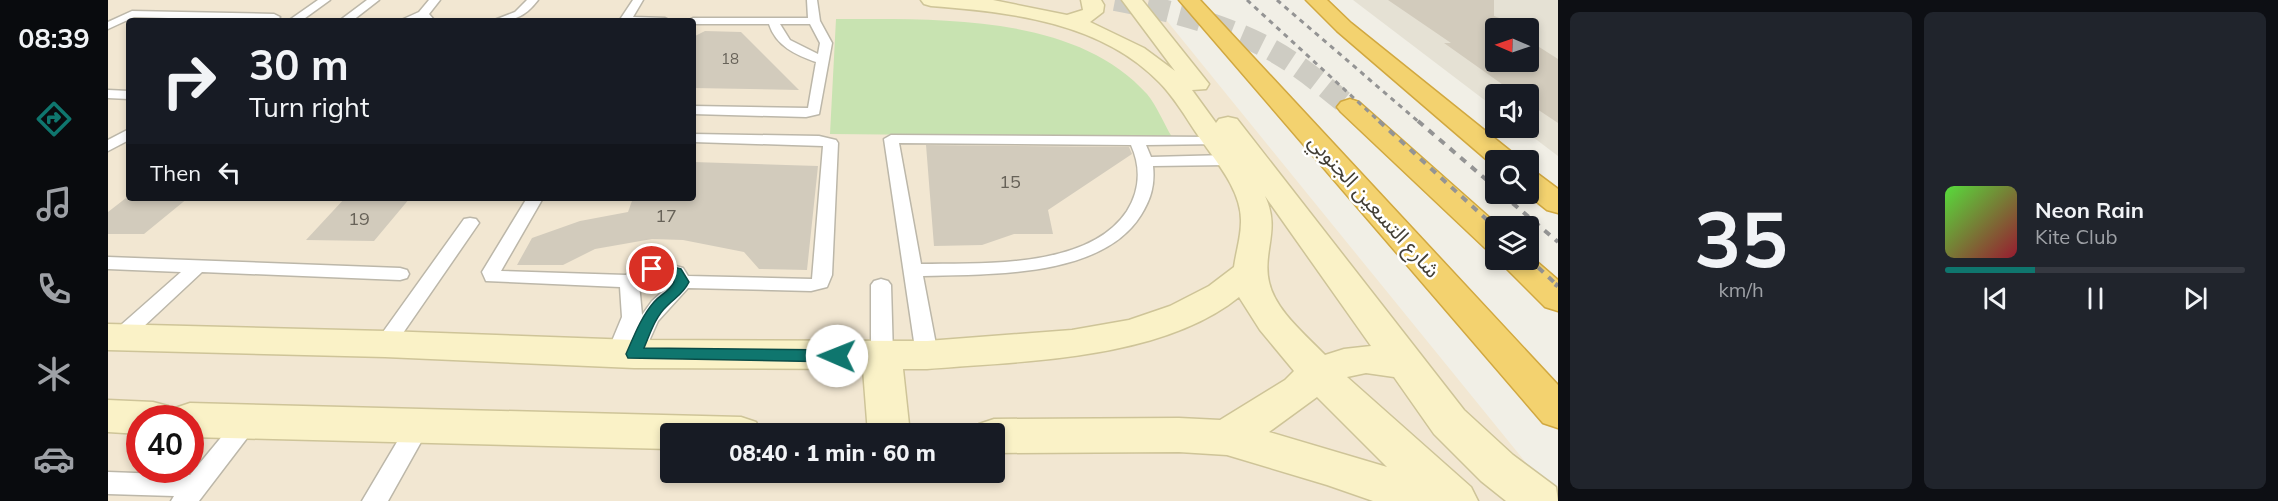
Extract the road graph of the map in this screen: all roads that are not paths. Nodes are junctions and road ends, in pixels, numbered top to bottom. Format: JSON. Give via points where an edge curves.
{"nodes":[{"id":1,"x":325,"y":0,"type":"edge"},
{"id":2,"x":374,"y":0,"type":"edge"},
{"id":3,"x":435,"y":0,"type":"edge"},
{"id":4,"x":533,"y":0,"type":"edge"},
{"id":5,"x":638,"y":0,"type":"edge"},
{"id":6,"x":812,"y":0,"type":"edge"},
{"id":7,"x":931,"y":0,"type":"edge"},
{"id":8,"x":1090,"y":0,"type":"edge"},
{"id":9,"x":1132,"y":0,"type":"edge"},
{"id":10,"x":1189,"y":0,"type":"edge"},
{"id":11,"x":1316,"y":0,"type":"edge"},
{"id":12,"x":139,"y":1,"type":"edge"},
{"id":13,"x":132,"y":14,"type":"junction"},
{"id":14,"x":273,"y":18,"type":"edge"},
{"id":15,"x":298,"y":18,"type":"edge"},
{"id":16,"x":349,"y":18,"type":"edge"},
{"id":17,"x":426,"y":18,"type":"edge"},
{"id":18,"x":511,"y":18,"type":"edge"},
{"id":19,"x":627,"y":18,"type":"edge"},
{"id":20,"x":696,"y":21,"type":"edge"},
{"id":21,"x":773,"y":21,"type":"junction"},
{"id":22,"x":814,"y":21,"type":"junction"},
{"id":23,"x":1068,"y":21,"type":"junction"},
{"id":24,"x":108,"y":26,"type":"edge"},
{"id":25,"x":824,"y":60,"type":"junction"},
{"id":26,"x":108,"y":94,"type":"edge"},
{"id":27,"x":126,"y":95,"type":"edge"},
{"id":28,"x":1350,"y":107,"type":"tunnel mouth"},
{"id":29,"x":696,"y":110,"type":"edge"},
{"id":30,"x":126,"y":135,"type":"edge"},
{"id":31,"x":696,"y":138,"type":"edge"},
{"id":32,"x":1137,"y":141,"type":"junction"},
{"id":33,"x":108,"y":147,"type":"edge"},
{"id":34,"x":1228,"y":147,"type":"junction"},
{"id":35,"x":1492,"y":150,"type":"edge"},
{"id":36,"x":1145,"y":162,"type":"junction"},
{"id":37,"x":1539,"y":189,"type":"edge"},
{"id":38,"x":533,"y":201,"type":"edge"},
{"id":39,"x":1558,"y":204,"type":"edge"},
{"id":40,"x":470,"y":224,"type":"dead end"},
{"id":41,"x":1485,"y":231,"type":"edge"},
{"id":42,"x":108,"y":263,"type":"edge"},
{"id":43,"x":198,"y":266,"type":"junction"},
{"id":44,"x":913,"y":270,"type":"junction"},
{"id":45,"x":1526,"y":270,"type":"edge"},
{"id":46,"x":1251,"y":271,"type":"junction"},
{"id":47,"x":400,"y":274,"type":"dead end"},
{"id":48,"x":631,"y":281,"type":"junction"},
{"id":49,"x":682,"y":282,"type":"junction"},
{"id":50,"x":881,"y":285,"type":"dead end"},
{"id":51,"x":1558,"y":299,"type":"edge"},
{"id":52,"x":114,"y":337,"type":"edge"},
{"id":53,"x":386,"y":344,"type":"junction"},
{"id":54,"x":626,"y":353,"type":"junction"},
{"id":55,"x":927,"y":355,"type":"junction"},
{"id":56,"x":882,"y":356,"type":"junction"},
{"id":57,"x":1406,"y":364,"type":"junction"},
{"id":58,"x":1316,"y":372,"type":"junction"},
{"id":59,"x":1558,"y":412,"type":"edge"},
{"id":60,"x":108,"y":416,"type":"edge"},
{"id":61,"x":126,"y":417,"type":"edge"},
{"id":62,"x":204,"y":421,"type":"edge"},
{"id":63,"x":246,"y":423,"type":"junction"},
{"id":64,"x":887,"y":423,"type":"edge"},
{"id":65,"x":418,"y":426,"type":"junction"},
{"id":66,"x":660,"y":432,"type":"edge"},
{"id":67,"x":1005,"y":436,"type":"edge"},
{"id":68,"x":1227,"y":438,"type":"junction"},
{"id":69,"x":108,"y":483,"type":"edge"},
{"id":70,"x":190,"y":494,"type":"edge"},
{"id":71,"x":375,"y":501,"type":"edge"},
{"id":72,"x":1429,"y":501,"type":"edge"},
{"id":73,"x":1455,"y":501,"type":"edge"},
{"id":74,"x":1540,"y":501,"type":"edge"}],
"edges":[{"from":1,"to":15,"type":"lane"},
{"from":2,"to":16,"type":"lane"},
{"from":3,"to":17,"type":"lane"},
{"from":4,"to":18,"type":"lane"},
{"from":5,"to":19,"type":"lane"},
{"from":6,"to":22,"type":"lane"},
{"from":7,"to":23,"type":"street","via":[[1010,9]]},
{"from":8,"to":23,"type":"street","via":[[1093,12]]},
{"from":9,"to":34,"type":"street"},
{"from":10,"to":59,"type":"highway","name":"شارع التسعين الجنوبي"},
{"from":11,"to":35,"type":"highway"},
{"from":12,"to":13,"type":"lane","via":[[117,13]]},
{"from":13,"to":14,"type":"lane"},
{"from":13,"to":24,"type":"lane"},
{"from":20,"to":21,"type":"lane"},
{"from":21,"to":22,"type":"lane"},
{"from":21,"to":25,"type":"lane","via":[[776,30],[792,46]]},
{"from":22,"to":25,"type":"lane","via":[[826,39]]},
{"from":23,"to":34,"type":"street","via":[[1116,42],[1160,70]]},
{"from":25,"to":29,"type":"lane","via":[[812,112]]},
{"from":26,"to":27,"type":"lane"},
{"from":28,"to":41,"type":"highway"},
{"from":30,"to":33,"type":"lane"},
{"from":31,"to":49,"type":"lane","via":[[831,143],[823,275],[820,283],[811,285]]},
{"from":32,"to":34,"type":"lane"},
{"from":32,"to":36,"type":"lane"},
{"from":32,"to":44,"type":"lane","via":[[891,139]]},
{"from":34,"to":36,"type":"lane"},
{"from":34,"to":46,"type":"street","via":[[1255,208],[1258,224]]},
{"from":34,"to":57,"type":"street"},
{"from":36,"to":44,"type":"lane","via":[[1146,190],[1136,217],[1112,239],[1072,256],[1040,263]]},
{"from":37,"to":39,"type":"highway"},
{"from":38,"to":48,"type":"lane","via":[[491,272],[493,277]]},
{"from":40,"to":53,"type":"lane"},
{"from":42,"to":43,"type":"lane"},
{"from":43,"to":47,"type":"lane"},
{"from":43,"to":52,"type":"lane"},
{"from":44,"to":55,"type":"lane"},
{"from":45,"to":51,"type":"highway"},
{"from":46,"to":55,"type":"street","via":[[1221,294],[1183,315],[1132,332],[1072,343]]},
{"from":46,"to":58,"type":"street","via":[[1253,290],[1265,312]]},
{"from":48,"to":49,"type":"lane","via":[[643,272],[661,268],[676,272]]},
{"from":48,"to":54,"type":"lane","via":[[632,318]]},
{"from":49,"to":54,"type":"lane","via":[[676,293],[649,318]]},
{"from":50,"to":56,"type":"lane"},
{"from":52,"to":53,"type":"street"},
{"from":53,"to":54,"type":"street"},
{"from":54,"to":56,"type":"street"},
{"from":55,"to":56,"type":"street"},
{"from":56,"to":64,"type":"street"},
{"from":57,"to":58,"type":"street","via":[[1366,359]]},
{"from":57,"to":74,"type":"street","via":[[1449,422],[1497,468]]},
{"from":58,"to":68,"type":"street","via":[[1299,391]]},
{"from":58,"to":73,"type":"street"},
{"from":60,"to":61,"type":"street"},
{"from":62,"to":63,"type":"street"},
{"from":63,"to":65,"type":"street"},
{"from":63,"to":70,"type":"lane"},
{"from":65,"to":66,"type":"street"},
{"from":65,"to":71,"type":"lane"},
{"from":67,"to":68,"type":"street"},
{"from":68,"to":72,"type":"street"},
{"from":69,"to":70,"type":"lane"}]}
